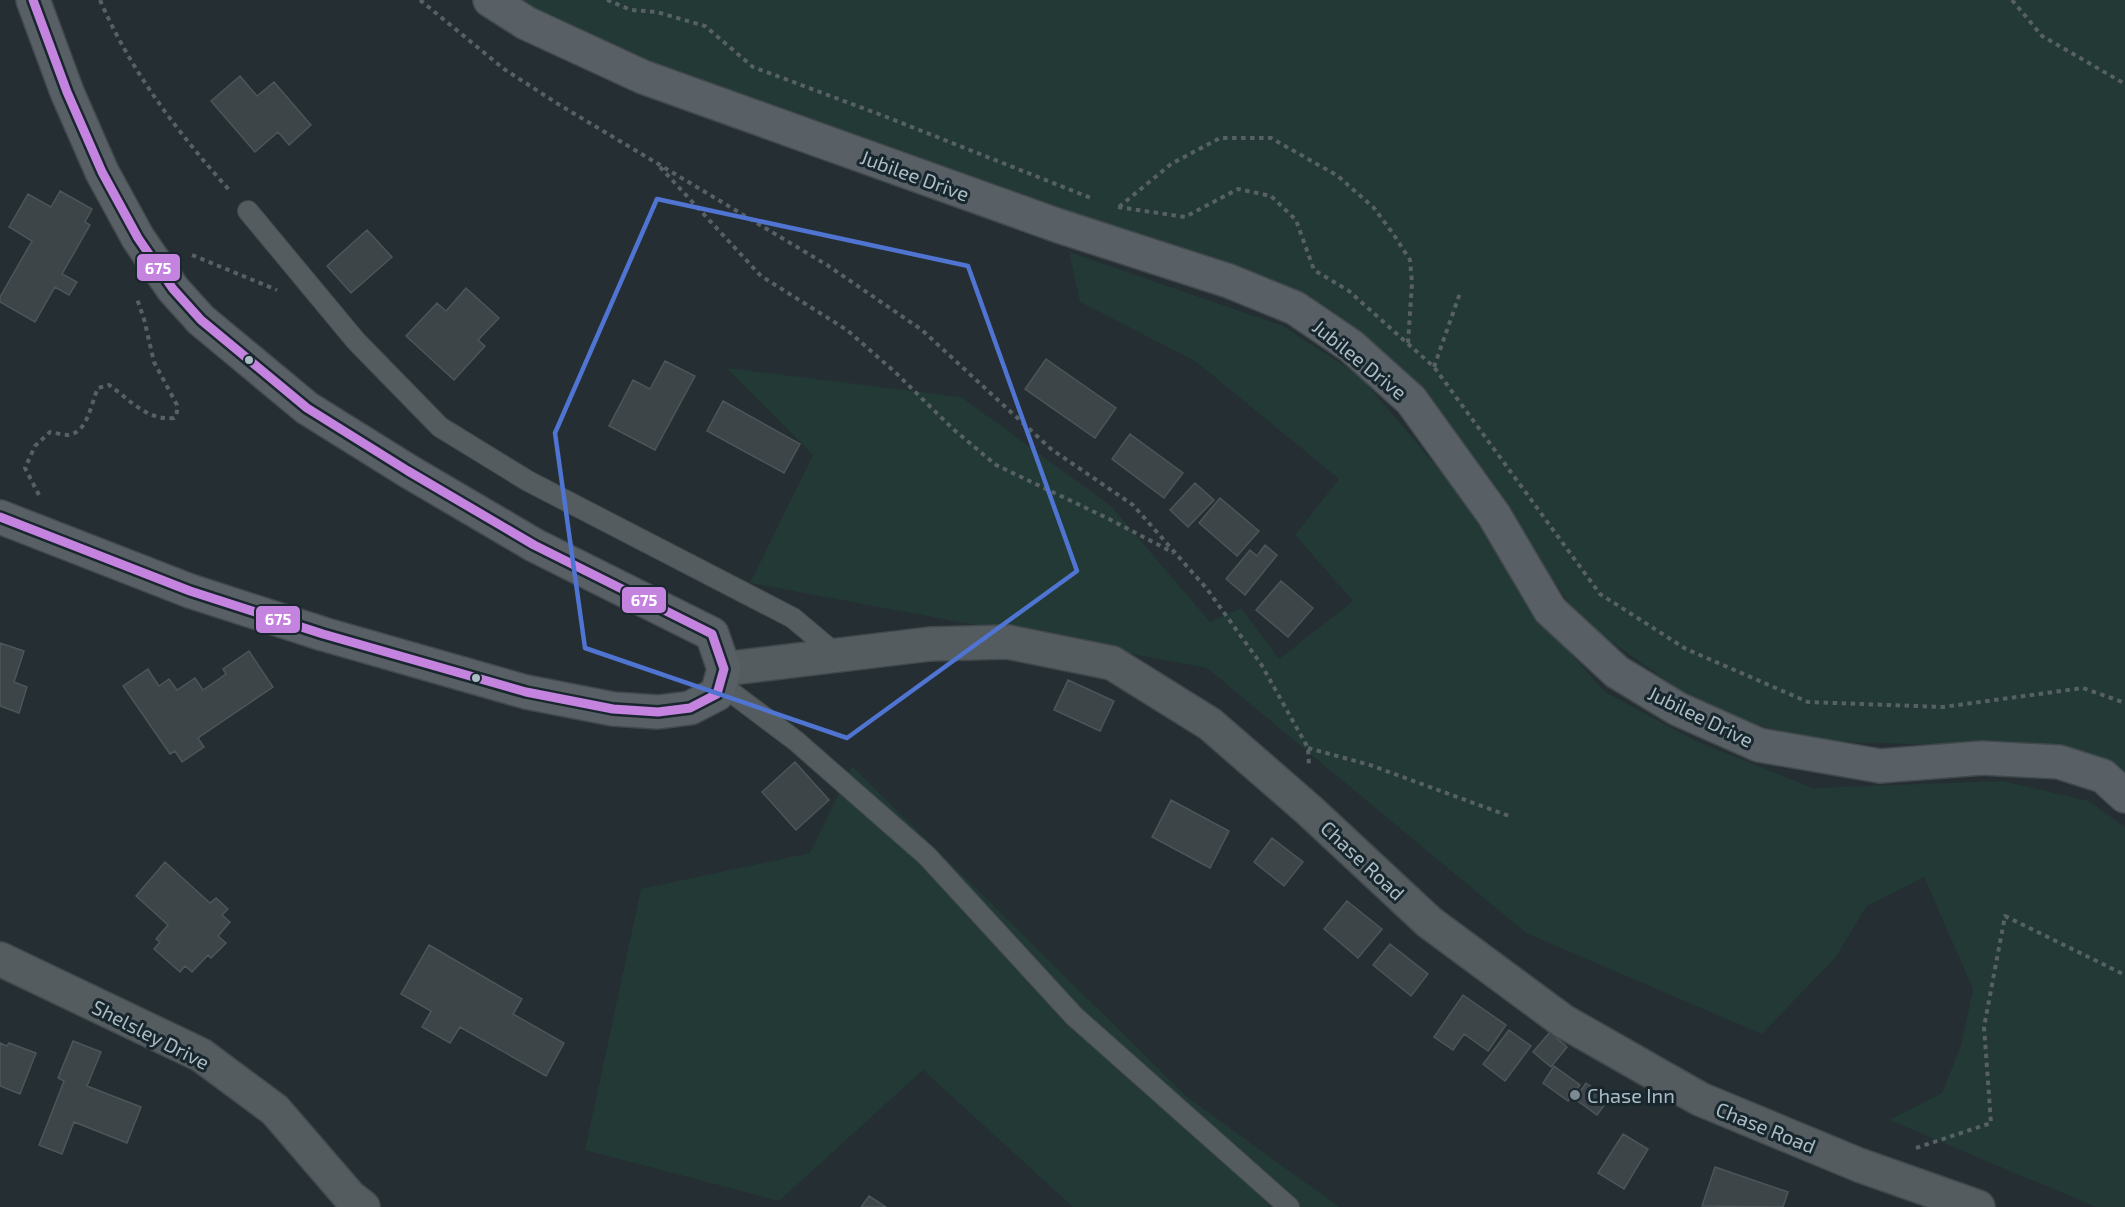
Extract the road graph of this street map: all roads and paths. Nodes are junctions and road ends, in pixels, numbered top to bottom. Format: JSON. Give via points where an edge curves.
{"nodes":[{"id":1,"x":33,"y":0,"type":"edge"},
{"id":2,"x":100,"y":0,"type":"edge"},
{"id":3,"x":420,"y":0,"type":"edge"},
{"id":4,"x":490,"y":0,"type":"edge"},
{"id":5,"x":2012,"y":0,"type":"edge"},
{"id":6,"x":2125,"y":84,"type":"edge"},
{"id":7,"x":656,"y":162,"type":"junction"},
{"id":8,"x":1119,"y":208,"type":"dead end"},
{"id":9,"x":248,"y":211,"type":"joint"},
{"id":10,"x":149,"y":253,"type":"junction"},
{"id":11,"x":189,"y":254,"type":"dead end"},
{"id":12,"x":279,"y":291,"type":"dead end"},
{"id":13,"x":1460,"y":293,"type":"dead end"},
{"id":14,"x":1408,"y":344,"type":"dead end"},
{"id":15,"x":1434,"y":367,"type":"dead end"},
{"id":16,"x":8,"y":520,"type":"edge"},
{"id":17,"x":1177,"y":554,"type":"junction"},
{"id":18,"x":837,"y":655,"type":"junction"},
{"id":19,"x":722,"y":676,"type":"junction"},
{"id":20,"x":1308,"y":748,"type":"junction"},
{"id":21,"x":2125,"y":796,"type":"edge"},
{"id":22,"x":1310,"y":811,"type":"junction"},
{"id":23,"x":1509,"y":816,"type":"dead end"},
{"id":24,"x":0,"y":959,"type":"edge"},
{"id":25,"x":2125,"y":975,"type":"edge"},
{"id":26,"x":1908,"y":1152,"type":"dead end"},
{"id":27,"x":363,"y":1207,"type":"edge"},
{"id":28,"x":1289,"y":1207,"type":"edge"},
{"id":29,"x":1978,"y":1207,"type":"edge"}],
"edges":[{"from":1,"to":10,"type":"main road","via":[[102,172]]},
{"from":2,"to":9,"type":"path","via":[[148,89],[191,148]]},
{"from":3,"to":7,"type":"path","via":[[504,69]]},
{"from":4,"to":21,"type":"main road","name":"Jubilee Drive","via":[[526,23],[643,77],[1059,226],[1229,281],[1295,308],[1351,346],[1411,400],[1494,515],[1550,610],[1617,672],[1688,714],[1759,745],[1880,766],[1982,758],[2059,762],[2103,776]]},
{"from":5,"to":6,"type":"path","via":[[2043,36]]},
{"from":7,"to":17,"type":"path","via":[[827,265],[921,330],[1051,449],[1133,505]]},
{"from":7,"to":17,"type":"path","via":[[761,276],[847,330],[996,465]]},
{"from":8,"to":14,"type":"path","via":[[1171,164],[1220,138],[1271,138],[1338,176],[1374,208],[1394,235],[1410,260]]},
{"from":9,"to":18,"type":"lane","via":[[356,341],[440,427],[528,481],[793,618]]},
{"from":10,"to":16,"type":"path","via":[[137,272],[134,286],[154,362],[177,405],[174,418],[142,411],[109,385],[98,388],[82,428],[70,435],[50,432],[35,446],[25,468],[41,499],[34,513]]},
{"from":10,"to":19,"type":"main road","via":[[173,289],[201,320],[307,408],[534,545],[712,634]]},
{"from":11,"to":12,"type":"path"},
{"from":13,"to":15,"type":"path"},
{"from":16,"to":19,"type":"main road","via":[[190,591],[526,692],[613,709],[658,712],[690,708],[717,694]]},
{"from":17,"to":20,"type":"path","via":[[1261,664]]},
{"from":18,"to":19,"type":"street","name":"Chase Road"},
{"from":18,"to":22,"type":"street","name":"Chase Road","via":[[930,644],[1008,642],[1112,663],[1210,724]]},
{"from":19,"to":28,"type":"lane","via":[[927,856],[1074,1016]]},
{"from":20,"to":22,"type":"path"},
{"from":20,"to":23,"type":"path","via":[[1370,765]]},
{"from":22,"to":29,"type":"street","name":"Chase Road","via":[[1429,921],[1563,1021],[1700,1099],[1851,1162]]},
{"from":24,"to":27,"type":"street","name":"Shelsley Drive","via":[[201,1056],[275,1110]]},
{"from":25,"to":26,"type":"path","via":[[2005,916],[1984,1027],[1991,1123]]}]}
